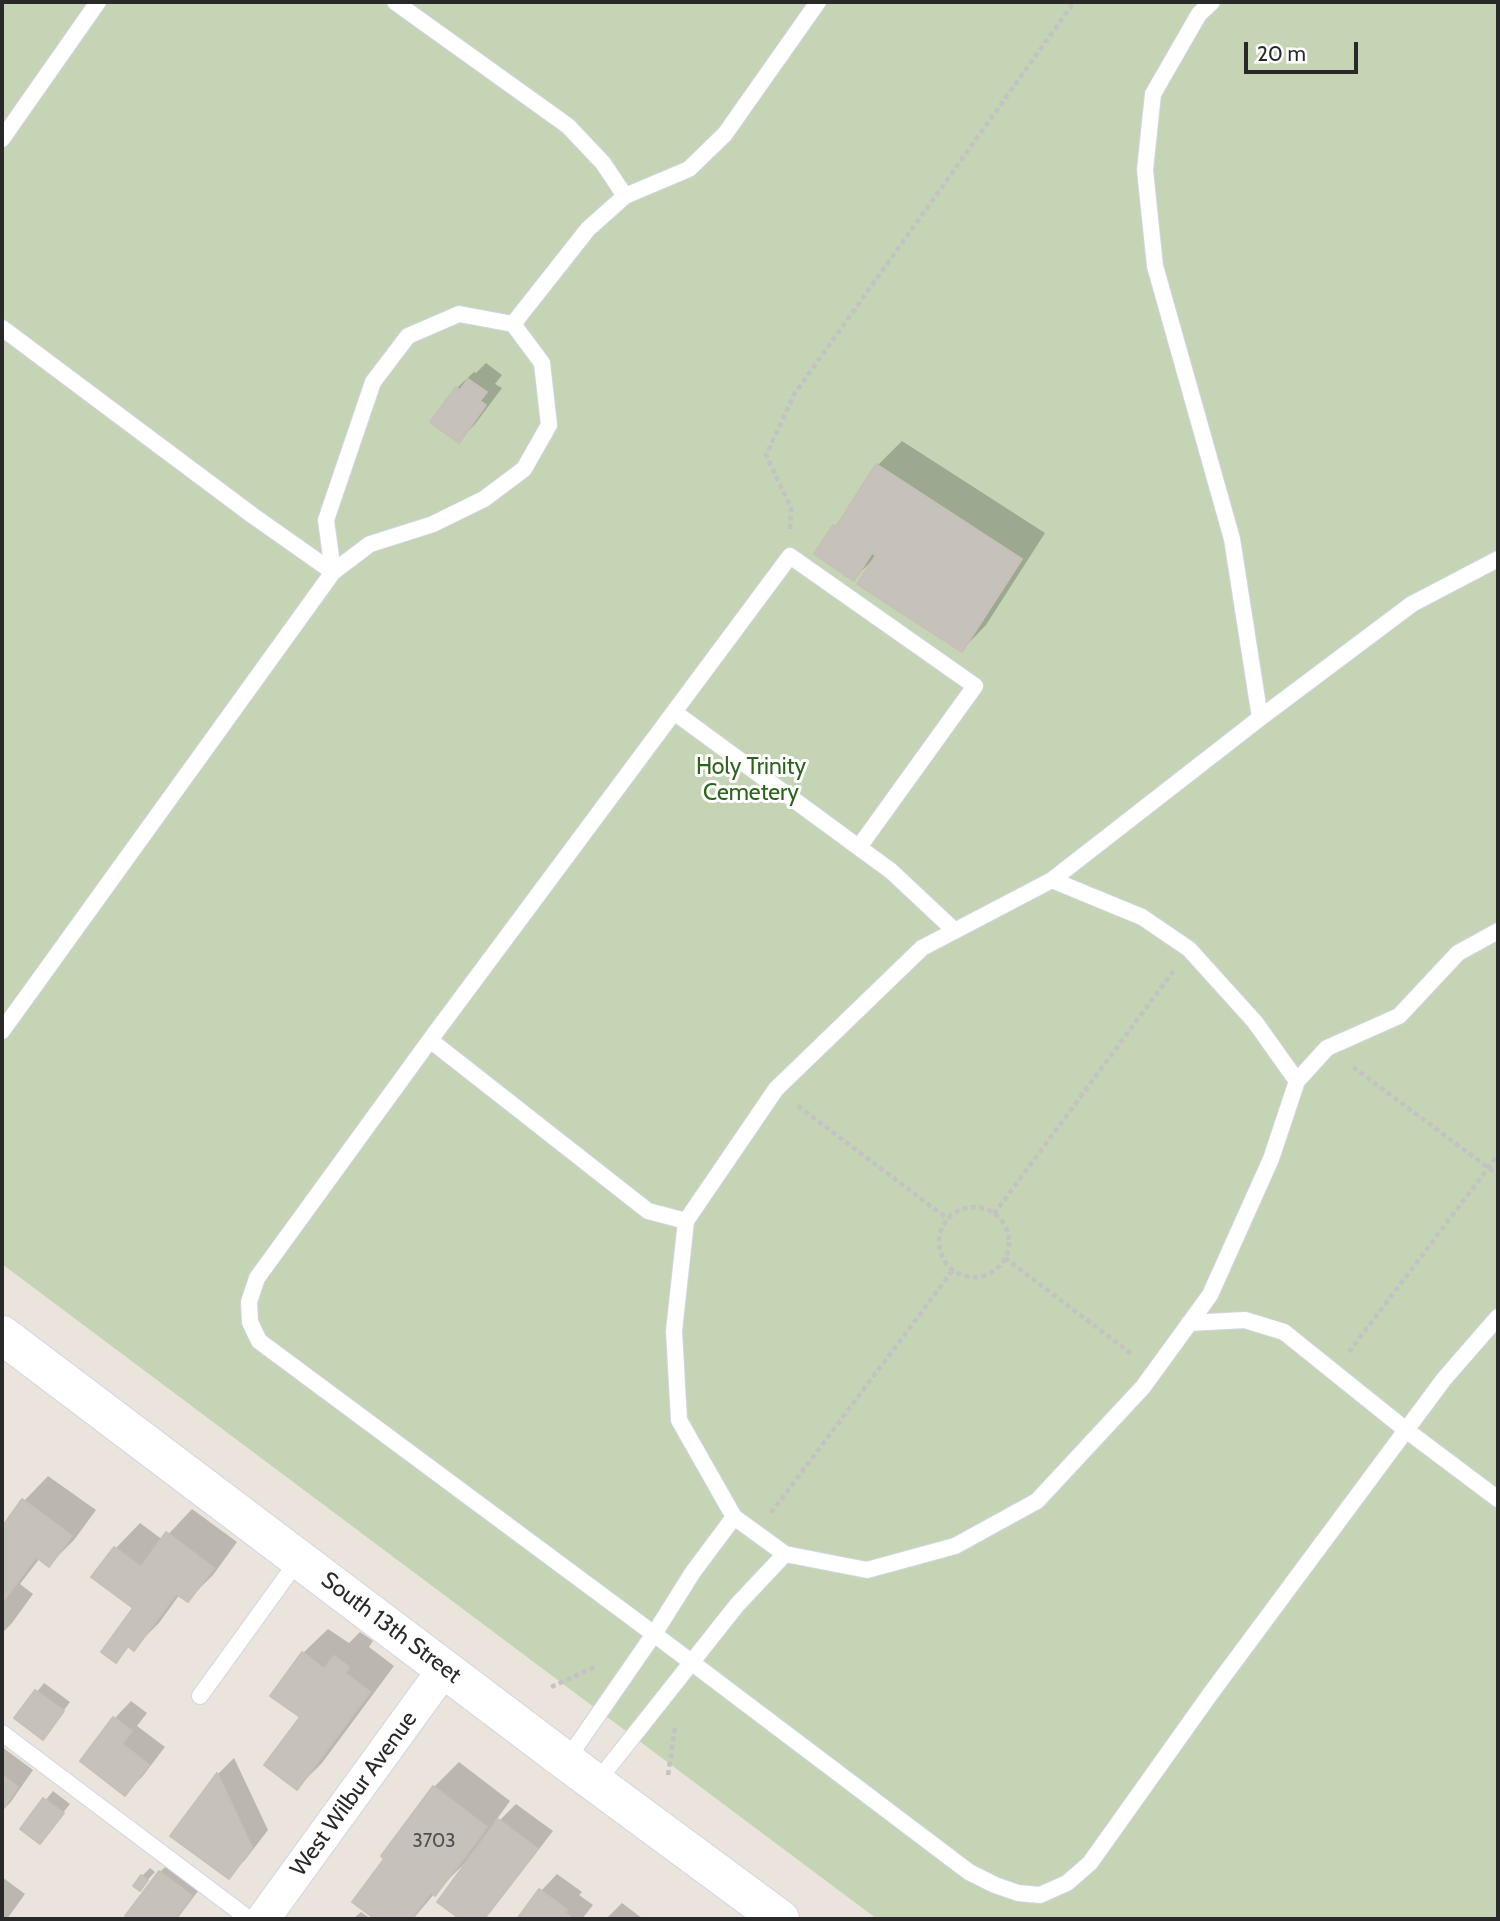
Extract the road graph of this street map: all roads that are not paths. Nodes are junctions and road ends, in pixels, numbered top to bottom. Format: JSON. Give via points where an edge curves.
{"nodes":[{"id":1,"x":98,"y":2,"type":"edge"},
{"id":2,"x":395,"y":2,"type":"edge"},
{"id":3,"x":818,"y":2,"type":"edge"},
{"id":4,"x":1212,"y":2,"type":"edge"},
{"id":5,"x":2,"y":139,"type":"edge"},
{"id":6,"x":625,"y":196,"type":"junction"},
{"id":7,"x":513,"y":324,"type":"junction"},
{"id":8,"x":2,"y":328,"type":"edge"},
{"id":9,"x":1498,"y":559,"type":"edge"},
{"id":10,"x":333,"y":572,"type":"junction"},
{"id":11,"x":674,"y":712,"type":"junction"},
{"id":12,"x":1260,"y":718,"type":"junction"},
{"id":13,"x":859,"y":847,"type":"junction"},
{"id":14,"x":1052,"y":880,"type":"junction"},
{"id":15,"x":955,"y":931,"type":"junction"},
{"id":16,"x":1498,"y":931,"type":"edge"},
{"id":17,"x":2,"y":1031,"type":"edge"},
{"id":18,"x":430,"y":1041,"type":"junction"},
{"id":19,"x":1297,"y":1081,"type":"junction"},
{"id":20,"x":686,"y":1221,"type":"junction"},
{"id":21,"x":1498,"y":1317,"type":"edge"},
{"id":22,"x":1189,"y":1323,"type":"junction"},
{"id":23,"x":2,"y":1335,"type":"edge"},
{"id":24,"x":1406,"y":1430,"type":"junction"},
{"id":25,"x":1498,"y":1499,"type":"edge"},
{"id":26,"x":734,"y":1517,"type":"junction"},
{"id":27,"x":785,"y":1554,"type":"junction"},
{"id":28,"x":299,"y":1559,"type":"junction"},
{"id":29,"x":654,"y":1634,"type":"junction"},
{"id":30,"x":691,"y":1662,"type":"junction"},
{"id":31,"x":445,"y":1668,"type":"junction"},
{"id":32,"x":200,"y":1696,"type":"dead end"},
{"id":33,"x":2,"y":1734,"type":"edge"},
{"id":34,"x":581,"y":1772,"type":"junction"},
{"id":35,"x":249,"y":1919,"type":"edge"},
{"id":36,"x":262,"y":1919,"type":"edge"},
{"id":37,"x":780,"y":1919,"type":"edge"}],
"edges":[{"from":1,"to":5,"type":"lane"},
{"from":2,"to":6,"type":"lane","via":[[568,126],[603,163]]},
{"from":3,"to":6,"type":"lane","via":[[725,134],[689,170]]},
{"from":4,"to":12,"type":"lane","via":[[1199,15],[1153,94],[1145,170],[1155,266],[1232,539]]},
{"from":6,"to":7,"type":"lane","via":[[588,229]]},
{"from":7,"to":10,"type":"lane","via":[[460,314],[408,336],[373,382],[326,520]]},
{"from":7,"to":10,"type":"lane","via":[[542,363],[549,425],[524,469],[484,499],[433,524],[370,544]]},
{"from":8,"to":10,"type":"lane"},
{"from":9,"to":12,"type":"lane","via":[[1412,604]]},
{"from":10,"to":17,"type":"lane"},
{"from":11,"to":13,"type":"lane"},
{"from":11,"to":13,"type":"lane","via":[[790,556],[975,686]]},
{"from":11,"to":18,"type":"lane"},
{"from":12,"to":14,"type":"lane"},
{"from":13,"to":15,"type":"lane"},
{"from":14,"to":15,"type":"lane"},
{"from":14,"to":19,"type":"lane","via":[[1142,917],[1189,949],[1255,1022]]},
{"from":15,"to":20,"type":"lane","via":[[922,948],[776,1089]]},
{"from":16,"to":19,"type":"lane","via":[[1458,953],[1399,1016],[1327,1048]]},
{"from":18,"to":20,"type":"lane","via":[[649,1211]]},
{"from":18,"to":29,"type":"lane","via":[[257,1278],[249,1302],[250,1322],[259,1341]]},
{"from":19,"to":22,"type":"lane","via":[[1271,1159],[1210,1296]]},
{"from":20,"to":26,"type":"lane","via":[[674,1331],[679,1420]]},
{"from":21,"to":24,"type":"lane"},
{"from":22,"to":24,"type":"lane","via":[[1245,1320],[1284,1332]]},
{"from":22,"to":27,"type":"lane","via":[[1143,1387],[1037,1502],[955,1546],[867,1570]]},
{"from":23,"to":28,"type":"street","name":"South 13th Street"},
{"from":24,"to":25,"type":"lane"},
{"from":24,"to":30,"type":"lane","via":[[1090,1863],[1067,1884],[1040,1895],[1018,1893],[969,1872]]},
{"from":26,"to":27,"type":"lane"},
{"from":26,"to":29,"type":"lane","via":[[692,1572]]},
{"from":27,"to":30,"type":"lane"},
{"from":28,"to":31,"type":"street","name":"South 13th Street"},
{"from":28,"to":32,"type":"lane"},
{"from":29,"to":30,"type":"lane"},
{"from":29,"to":34,"type":"lane"},
{"from":30,"to":34,"type":"lane"},
{"from":31,"to":34,"type":"street","name":"South 13th Street"},
{"from":31,"to":36,"type":"street","name":"West Wilbur Avenue"},
{"from":33,"to":35,"type":"lane"},
{"from":34,"to":37,"type":"street","name":"South 13th Street"}]}
